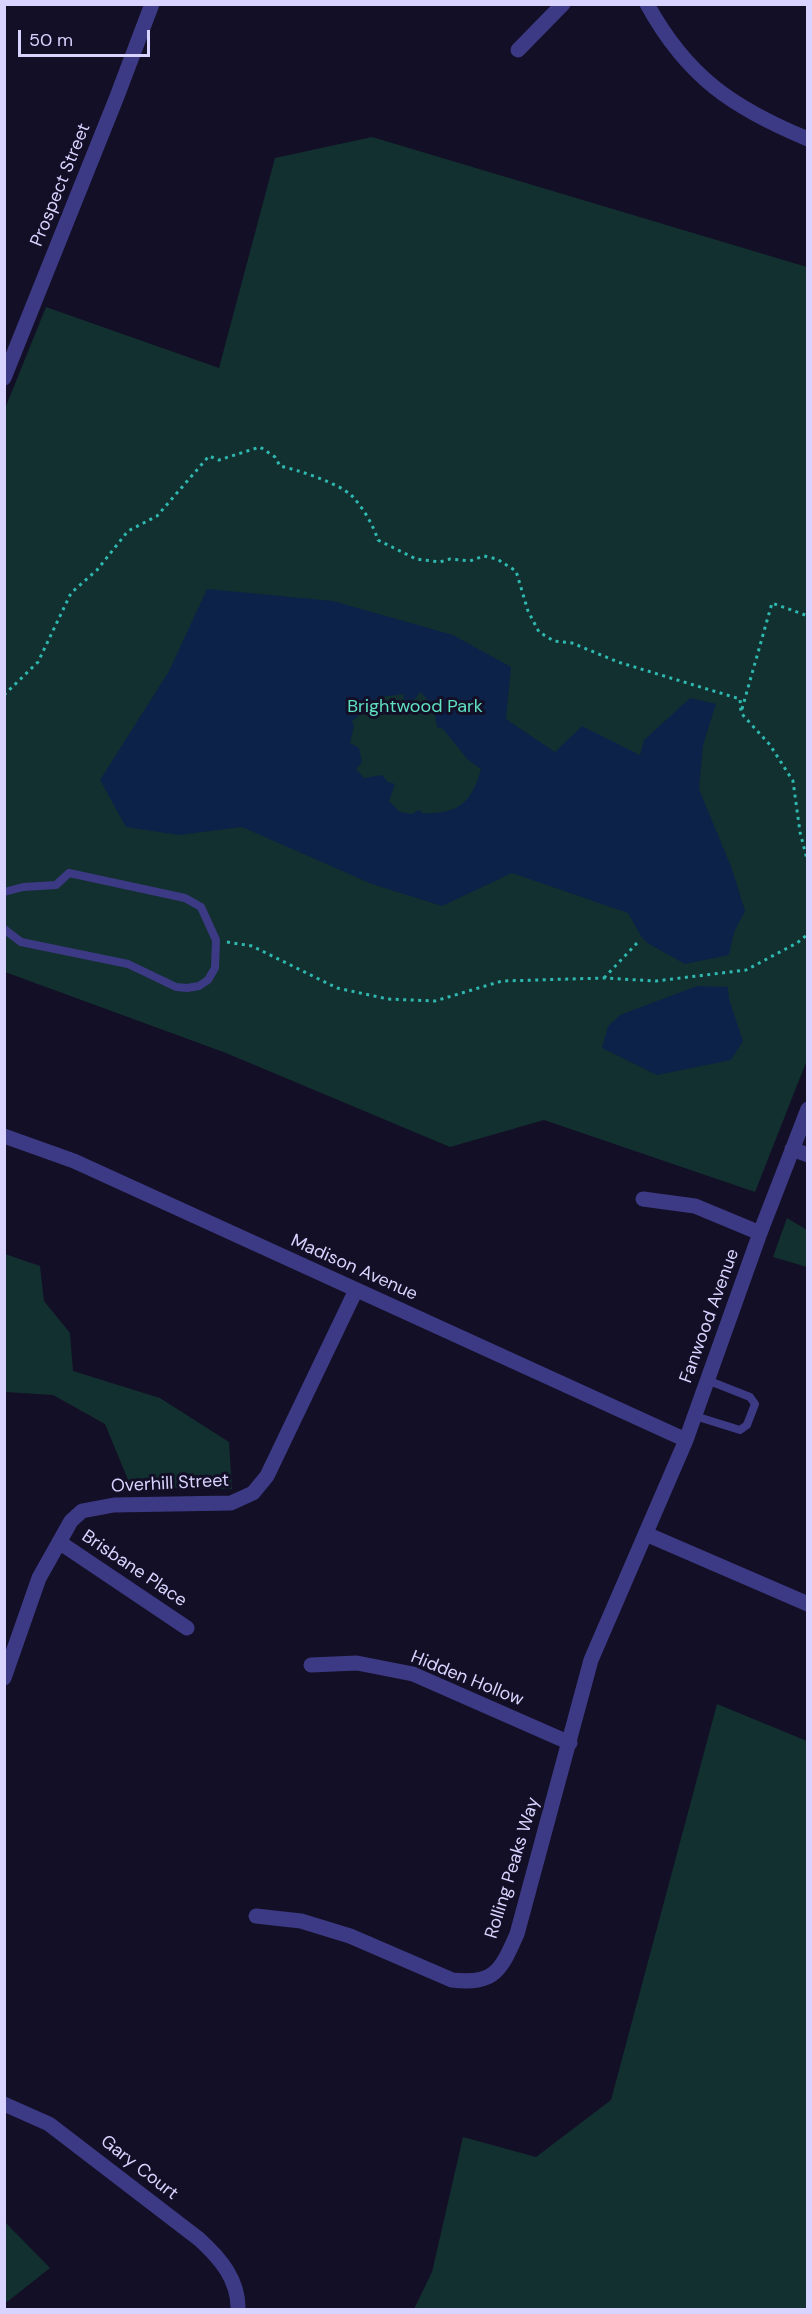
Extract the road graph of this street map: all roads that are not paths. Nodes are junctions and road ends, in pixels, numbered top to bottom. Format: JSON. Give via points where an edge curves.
{"nodes":[{"id":1,"x":152,"y":4,"type":"edge"},
{"id":2,"x":563,"y":4,"type":"edge"},
{"id":3,"x":647,"y":4,"type":"edge"},
{"id":4,"x":518,"y":50,"type":"dead end"},
{"id":5,"x":807,"y":140,"type":"edge"},
{"id":6,"x":4,"y":378,"type":"edge"},
{"id":7,"x":4,"y":892,"type":"edge"},
{"id":8,"x":4,"y":929,"type":"edge"},
{"id":9,"x":807,"y":1109,"type":"edge"},
{"id":10,"x":4,"y":1136,"type":"edge"},
{"id":11,"x":792,"y":1149,"type":"junction"},
{"id":12,"x":807,"y":1155,"type":"edge"},
{"id":13,"x":643,"y":1199,"type":"dead end"},
{"id":14,"x":760,"y":1233,"type":"junction"},
{"id":15,"x":356,"y":1290,"type":"junction"},
{"id":16,"x":707,"y":1380,"type":"junction"},
{"id":17,"x":695,"y":1416,"type":"junction"},
{"id":18,"x":686,"y":1440,"type":"junction"},
{"id":19,"x":646,"y":1534,"type":"junction"},
{"id":20,"x":59,"y":1542,"type":"junction"},
{"id":21,"x":807,"y":1604,"type":"edge"},
{"id":22,"x":187,"y":1628,"type":"dead end"},
{"id":23,"x":311,"y":1665,"type":"dead end"},
{"id":24,"x":4,"y":1678,"type":"edge"},
{"id":25,"x":570,"y":1743,"type":"junction"},
{"id":26,"x":256,"y":1916,"type":"dead end"},
{"id":27,"x":4,"y":2104,"type":"edge"},
{"id":28,"x":238,"y":2310,"type":"edge"}],
"edges":[{"from":1,"to":6,"type":"street","name":"Prospect Street"},
{"from":2,"to":4,"type":"street"},
{"from":3,"to":5,"type":"street","via":[[690,66],[716,90],[745,110]]},
{"from":7,"to":8,"type":"lane","via":[[23,886],[56,885],[69,873],[185,898],[201,907],[216,940],[215,968],[199,986],[176,987],[128,964],[21,942]]},
{"from":9,"to":11,"type":"street","name":"Fanwood Avenue"},
{"from":10,"to":15,"type":"street","name":"Madison Avenue","via":[[74,1161]]},
{"from":11,"to":12,"type":"street"},
{"from":11,"to":14,"type":"street","name":"Fanwood Avenue"},
{"from":13,"to":14,"type":"street","via":[[695,1206]]},
{"from":14,"to":16,"type":"street","name":"Fanwood Avenue"},
{"from":15,"to":18,"type":"street","name":"Madison Avenue"},
{"from":15,"to":20,"type":"street","name":"Overhill Street","via":[[267,1476],[253,1493],[231,1503],[114,1505],[82,1511]]},
{"from":16,"to":17,"type":"street","name":"Fanwood Avenue"},
{"from":16,"to":17,"type":"lane","via":[[750,1397],[755,1404],[747,1425],[740,1430]]},
{"from":17,"to":18,"type":"street","name":"Fanwood Avenue"},
{"from":18,"to":19,"type":"street","name":"Fanwood Avenue"},
{"from":19,"to":21,"type":"street"},
{"from":19,"to":25,"type":"street","name":"Rolling Peaks Way","via":[[591,1660]]},
{"from":20,"to":22,"type":"street","name":"Brisbane Place"},
{"from":20,"to":24,"type":"street","name":"Overhill Street","via":[[39,1578]]},
{"from":23,"to":25,"type":"street","name":"Hidden Hollow","via":[[357,1663],[413,1674]]},
{"from":25,"to":26,"type":"street","name":"Rolling Peaks Way","via":[[517,1934],[498,1971],[483,1980],[452,1980],[350,1936],[301,1922]]},
{"from":27,"to":28,"type":"street","name":"Gary Court","via":[[49,2124],[215,2253],[234,2284]]}]}
